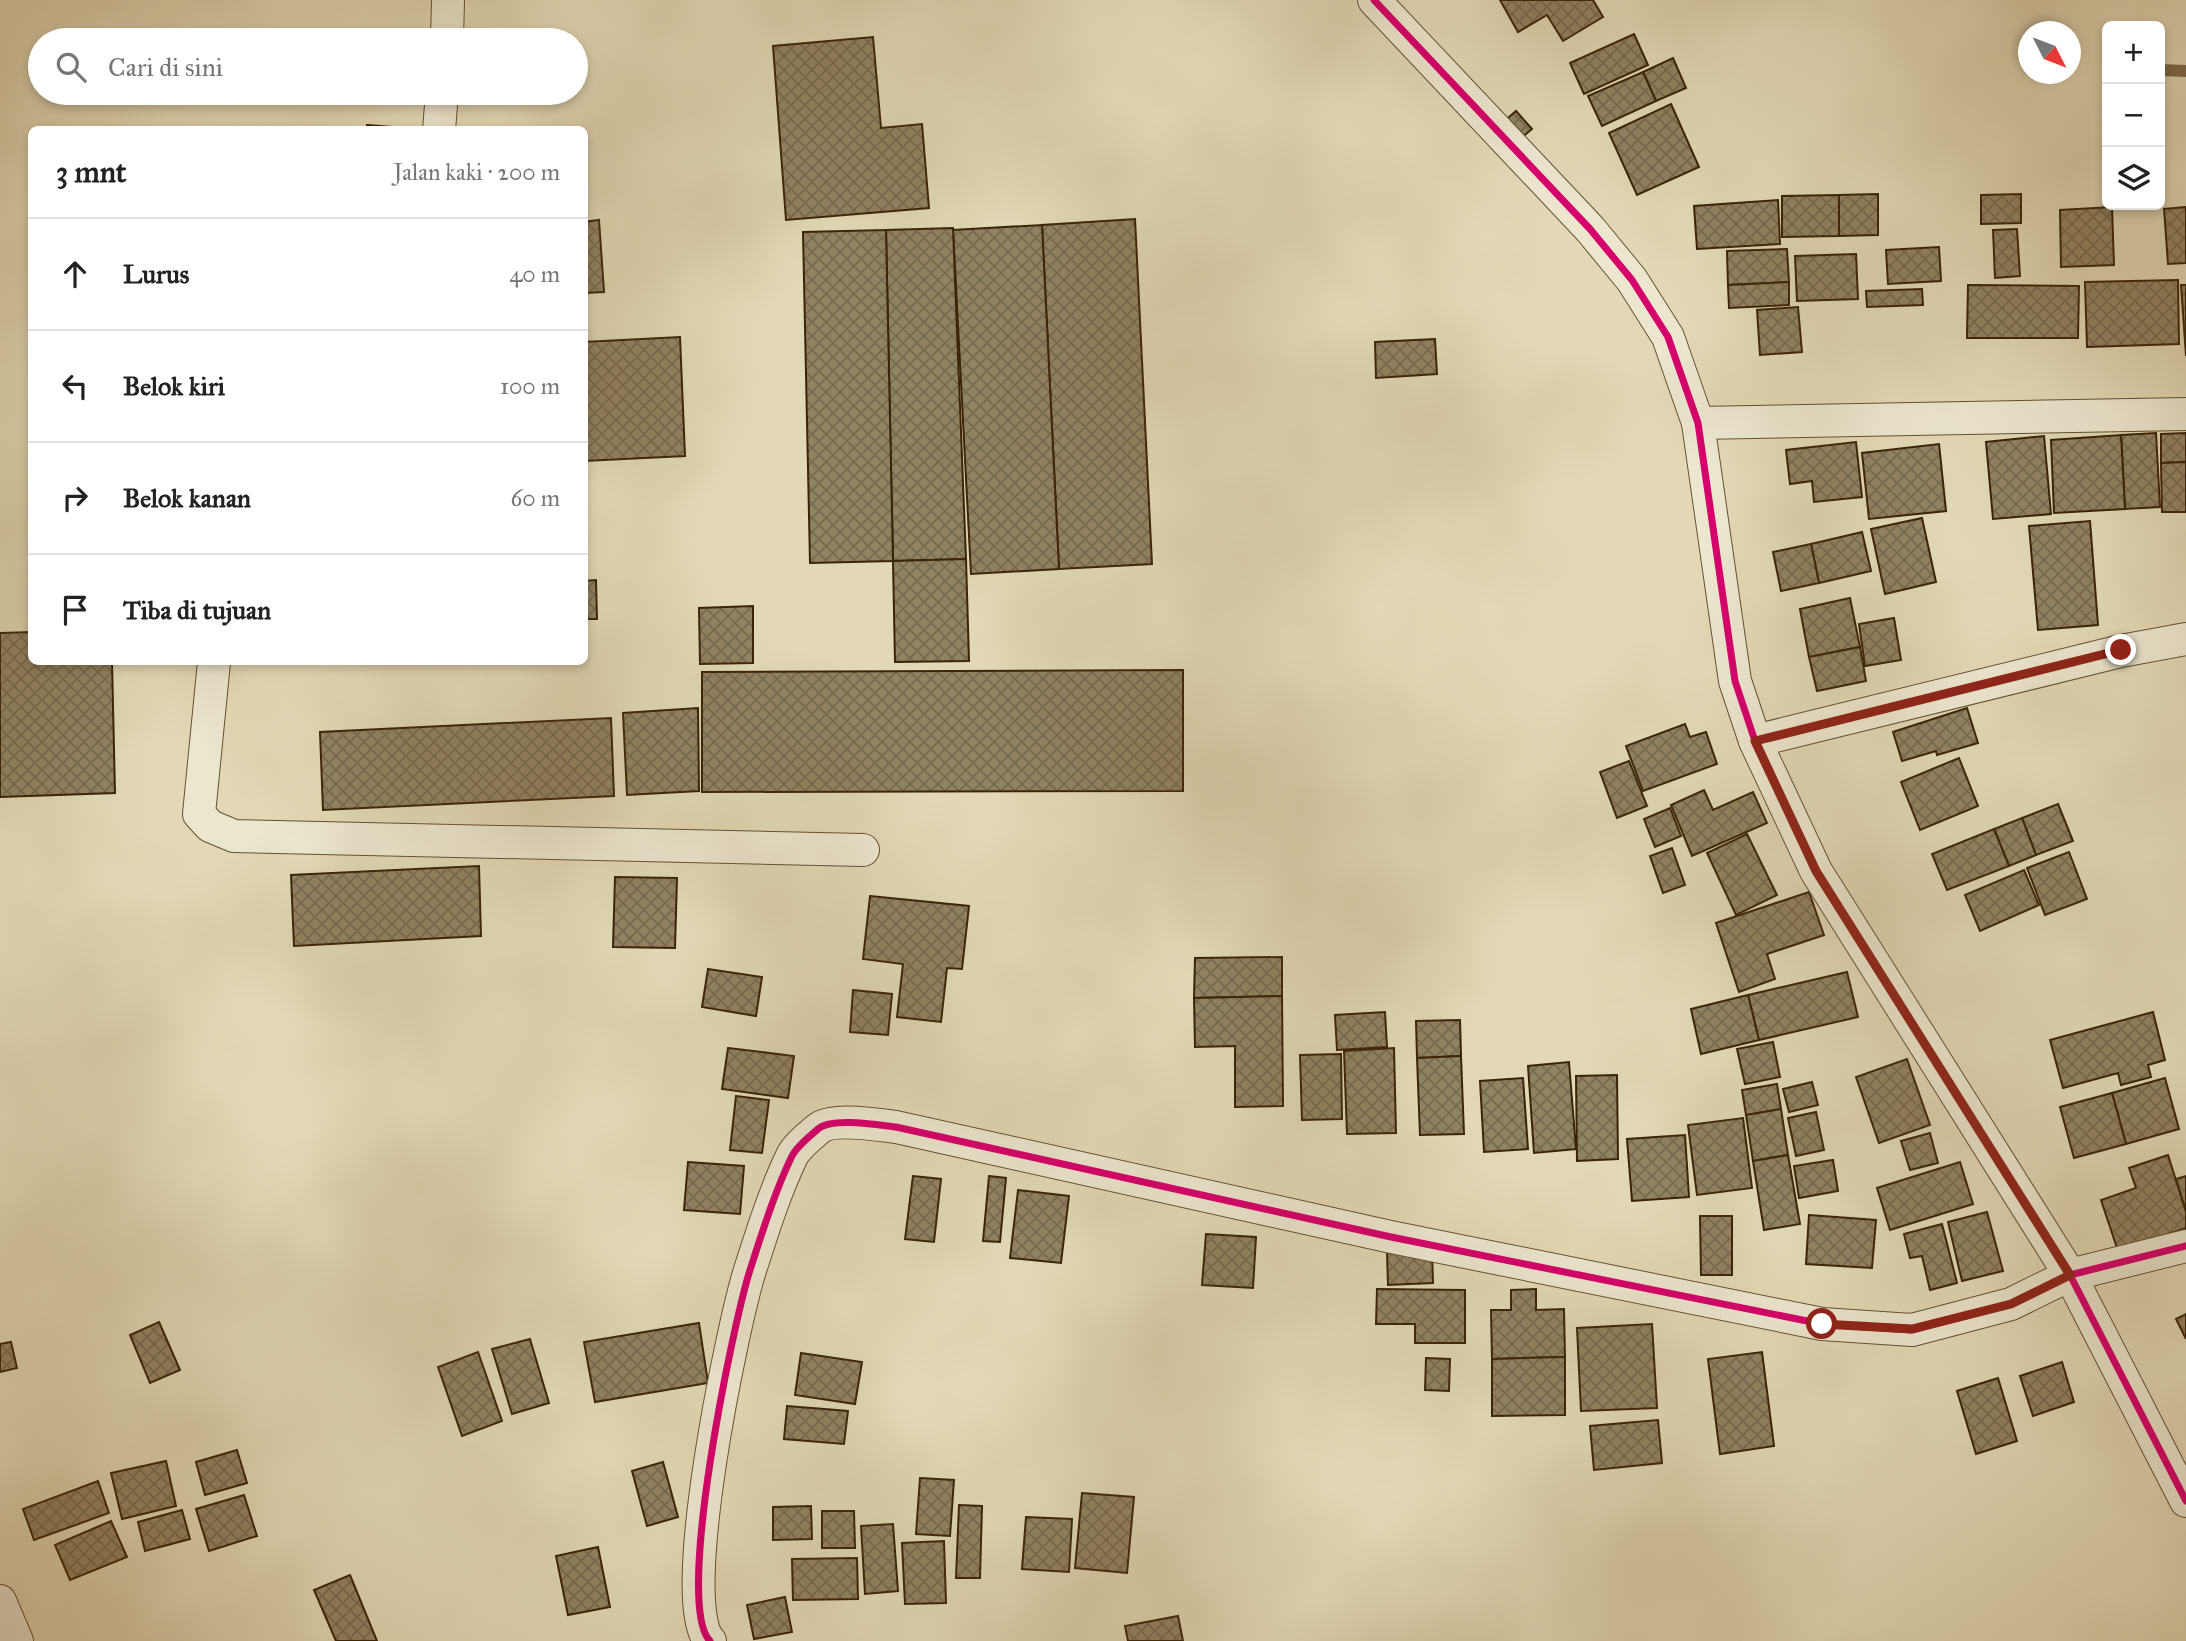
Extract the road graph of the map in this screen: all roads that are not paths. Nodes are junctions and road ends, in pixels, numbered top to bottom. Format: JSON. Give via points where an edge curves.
{"nodes":[{"id":1,"x":448,"y":0,"type":"edge"},
{"id":2,"x":1374,"y":0,"type":"edge"},
{"id":3,"x":447,"y":28,"type":"edge"},
{"id":4,"x":441,"y":105,"type":"edge"},
{"id":5,"x":439,"y":126,"type":"edge"},
{"id":6,"x":2186,"y":414,"type":"edge"},
{"id":7,"x":1698,"y":423,"type":"junction"},
{"id":8,"x":2186,"y":639,"type":"edge"},
{"id":9,"x":214,"y":665,"type":"edge"},
{"id":10,"x":1755,"y":741,"type":"junction"},
{"id":11,"x":863,"y":850,"type":"dead end"},
{"id":12,"x":2186,"y":1246,"type":"edge"},
{"id":13,"x":2070,"y":1275,"type":"junction"},
{"id":14,"x":2186,"y":1501,"type":"edge"},
{"id":15,"x":0,"y":1601,"type":"edge"},
{"id":16,"x":17,"y":1641,"type":"edge"},
{"id":17,"x":710,"y":1641,"type":"edge"}],
"edges":[{"from":1,"to":3,"type":"street"},
{"from":2,"to":7,"type":"street","via":[[1590,229],[1632,280],[1668,337]]},
{"from":4,"to":5,"type":"street"},
{"from":6,"to":7,"type":"street"},
{"from":7,"to":10,"type":"street","via":[[1735,681]]},
{"from":8,"to":10,"type":"street","via":[[2121,650]]},
{"from":9,"to":11,"type":"street","via":[[199,814],[210,826],[234,836]]},
{"from":10,"to":13,"type":"street","via":[[1816,871]]},
{"from":12,"to":13,"type":"street"},
{"from":13,"to":14,"type":"street"},
{"from":13,"to":17,"type":"street","via":[[2011,1304],[1912,1329],[1822,1324],[1391,1237],[896,1127],[821,1126],[793,1153],[749,1272],[720,1403],[699,1531],[701,1627]]},
{"from":15,"to":16,"type":"street"}]}
